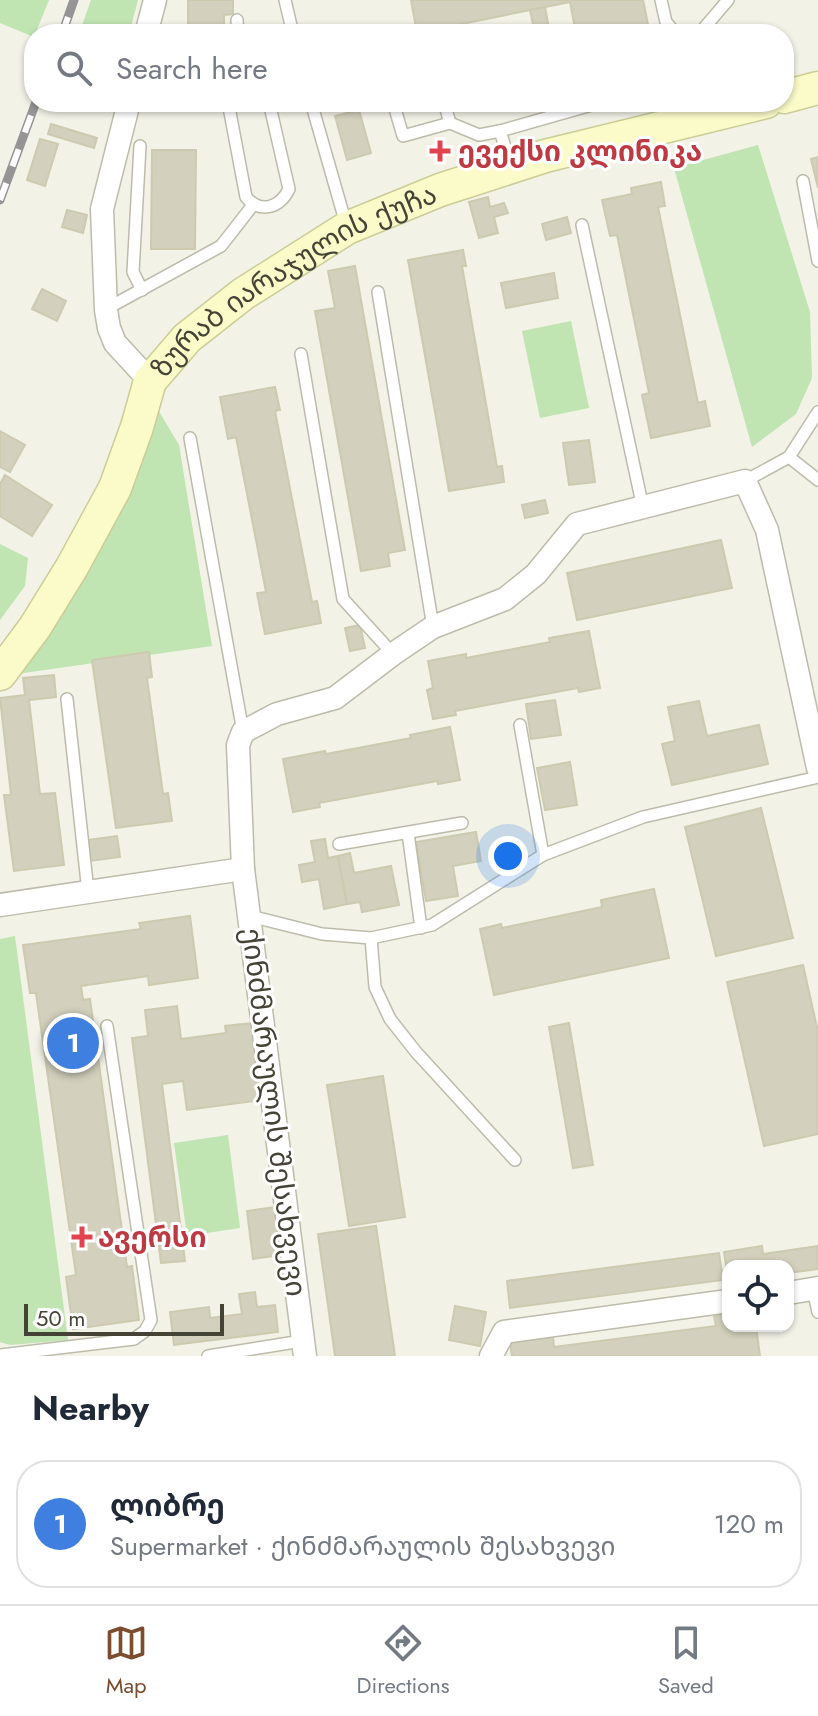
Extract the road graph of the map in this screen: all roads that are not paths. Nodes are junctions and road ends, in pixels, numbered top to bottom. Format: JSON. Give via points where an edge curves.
{"nodes":[{"id":1,"x":155,"y":0,"type":"edge"},
{"id":2,"x":285,"y":0,"type":"edge"},
{"id":3,"x":661,"y":0,"type":"edge"},
{"id":4,"x":728,"y":0,"type":"edge"},
{"id":5,"x":237,"y":20,"type":"dead end"},
{"id":6,"x":149,"y":24,"type":"edge"},
{"id":7,"x":237,"y":24,"type":"edge"},
{"id":8,"x":291,"y":24,"type":"edge"},
{"id":9,"x":668,"y":24,"type":"edge"},
{"id":10,"x":708,"y":24,"type":"edge"},
{"id":11,"x":818,"y":88,"type":"edge"},
{"id":12,"x":794,"y":94,"type":"edge"},
{"id":13,"x":126,"y":112,"type":"edge"},
{"id":14,"x":230,"y":112,"type":"edge"},
{"id":15,"x":271,"y":112,"type":"edge"},
{"id":16,"x":314,"y":112,"type":"edge"},
{"id":17,"x":396,"y":112,"type":"edge"},
{"id":18,"x":447,"y":112,"type":"edge"},
{"id":19,"x":567,"y":112,"type":"edge"},
{"id":20,"x":724,"y":112,"type":"edge"},
{"id":21,"x":450,"y":123,"type":"junction"},
{"id":22,"x":500,"y":131,"type":"junction"},
{"id":23,"x":140,"y":146,"type":"dead end"},
{"id":24,"x":511,"y":166,"type":"junction"},
{"id":25,"x":803,"y":181,"type":"dead end"},
{"id":26,"x":253,"y":205,"type":"junction"},
{"id":27,"x":582,"y":225,"type":"dead end"},
{"id":28,"x":347,"y":228,"type":"junction"},
{"id":29,"x":818,"y":261,"type":"edge"},
{"id":30,"x":142,"y":290,"type":"junction"},
{"id":31,"x":378,"y":292,"type":"dead end"},
{"id":32,"x":106,"y":310,"type":"junction"},
{"id":33,"x":301,"y":354,"type":"dead end"},
{"id":34,"x":150,"y":381,"type":"junction"},
{"id":35,"x":818,"y":412,"type":"edge"},
{"id":36,"x":813,"y":424,"type":"edge"},
{"id":37,"x":190,"y":438,"type":"dead end"},
{"id":38,"x":789,"y":457,"type":"junction"},
{"id":39,"x":818,"y":480,"type":"edge"},
{"id":40,"x":745,"y":481,"type":"junction"},
{"id":41,"x":643,"y":508,"type":"junction"},
{"id":42,"x":433,"y":627,"type":"junction"},
{"id":43,"x":393,"y":654,"type":"junction"},
{"id":44,"x":0,"y":674,"type":"edge"},
{"id":45,"x":67,"y":699,"type":"dead end"},
{"id":46,"x":520,"y":725,"type":"dead end"},
{"id":47,"x":243,"y":732,"type":"junction"},
{"id":48,"x":816,"y":743,"type":"edge"},
{"id":49,"x":818,"y":768,"type":"edge"},
{"id":50,"x":818,"y":777,"type":"edge"},
{"id":51,"x":462,"y":823,"type":"dead end"},
{"id":52,"x":408,"y":833,"type":"junction"},
{"id":53,"x":339,"y":844,"type":"dead end"},
{"id":54,"x":543,"y":855,"type":"junction"},
{"id":55,"x":243,"y":869,"type":"junction"},
{"id":56,"x":88,"y":892,"type":"junction"},
{"id":57,"x":0,"y":905,"type":"edge"},
{"id":58,"x":250,"y":916,"type":"junction"},
{"id":59,"x":421,"y":928,"type":"junction"},
{"id":60,"x":371,"y":938,"type":"junction"},
{"id":61,"x":107,"y":1026,"type":"dead end"},
{"id":62,"x":515,"y":1160,"type":"dead end"},
{"id":63,"x":816,"y":1289,"type":"edge"},
{"id":64,"x":794,"y":1292,"type":"edge"},
{"id":65,"x":722,"y":1302,"type":"edge"},
{"id":66,"x":818,"y":1312,"type":"edge"},
{"id":67,"x":304,"y":1348,"type":"edge"},
{"id":68,"x":0,"y":1355,"type":"edge"},
{"id":69,"x":208,"y":1356,"type":"edge"},
{"id":70,"x":491,"y":1356,"type":"edge"}],
"edges":[{"from":1,"to":6,"type":"street"},
{"from":2,"to":8,"type":"lane"},
{"from":3,"to":9,"type":"lane"},
{"from":4,"to":10,"type":"lane"},
{"from":5,"to":7,"type":"lane"},
{"from":11,"to":12,"type":"main road"},
{"from":13,"to":32,"type":"street","via":[[102,209]]},
{"from":14,"to":26,"type":"lane","via":[[246,197]]},
{"from":15,"to":26,"type":"lane","via":[[289,189],[278,204]]},
{"from":16,"to":28,"type":"lane"},
{"from":17,"to":21,"type":"lane","via":[[403,136]]},
{"from":18,"to":21,"type":"lane"},
{"from":19,"to":22,"type":"lane"},
{"from":20,"to":24,"type":"main road","name":"ზურაბ იარაჯულის ქუჩა"},
{"from":21,"to":22,"type":"lane","via":[[479,135]]},
{"from":22,"to":24,"type":"lane"},
{"from":23,"to":30,"type":"lane","via":[[133,272]]},
{"from":24,"to":28,"type":"main road","name":"ზურაბ იარაჯულის ქუჩა"},
{"from":25,"to":29,"type":"lane"},
{"from":26,"to":30,"type":"lane","via":[[221,246]]},
{"from":27,"to":41,"type":"lane"},
{"from":28,"to":34,"type":"main road","name":"ზურაბ იარაჯულის ქუჩა","via":[[243,294],[187,338]]},
{"from":30,"to":32,"type":"lane"},
{"from":31,"to":42,"type":"lane"},
{"from":32,"to":34,"type":"street","via":[[115,343]]},
{"from":33,"to":43,"type":"lane","via":[[343,599]]},
{"from":34,"to":44,"type":"main road","name":"ზურაბ იარაჯულის ქუჩა","via":[[115,488],[35,627]]},
{"from":35,"to":36,"type":"lane"},
{"from":36,"to":38,"type":"lane"},
{"from":37,"to":47,"type":"lane"},
{"from":38,"to":39,"type":"lane"},
{"from":38,"to":40,"type":"lane"},
{"from":40,"to":41,"type":"street"},
{"from":40,"to":48,"type":"street","via":[[767,530]]},
{"from":41,"to":42,"type":"street","via":[[577,524],[536,574],[505,599]]},
{"from":42,"to":43,"type":"street"},
{"from":43,"to":47,"type":"street","via":[[335,698],[277,714]]},
{"from":45,"to":56,"type":"lane"},
{"from":46,"to":54,"type":"lane"},
{"from":47,"to":55,"type":"street","name":"ქინძმარაულის შესახვევი","via":[[238,745]]},
{"from":48,"to":49,"type":"street"},
{"from":50,"to":54,"type":"lane","via":[[643,817]]},
{"from":51,"to":52,"type":"lane"},
{"from":52,"to":53,"type":"lane"},
{"from":52,"to":59,"type":"lane"},
{"from":54,"to":59,"type":"lane"},
{"from":55,"to":56,"type":"street"},
{"from":55,"to":58,"type":"street","name":"ქინძმარაულის შესახვევი"},
{"from":56,"to":57,"type":"street"},
{"from":58,"to":60,"type":"lane","via":[[322,934]]},
{"from":58,"to":67,"type":"street","name":"ქინძმარაულის შესახვევი"},
{"from":59,"to":60,"type":"lane"},
{"from":60,"to":62,"type":"lane","via":[[375,987],[390,1019]]},
{"from":61,"to":68,"type":"lane","via":[[151,1320],[134,1339]]},
{"from":63,"to":64,"type":"street"},
{"from":63,"to":66,"type":"lane"},
{"from":65,"to":70,"type":"street","via":[[504,1332]]},
{"from":67,"to":69,"type":"lane"}]}
